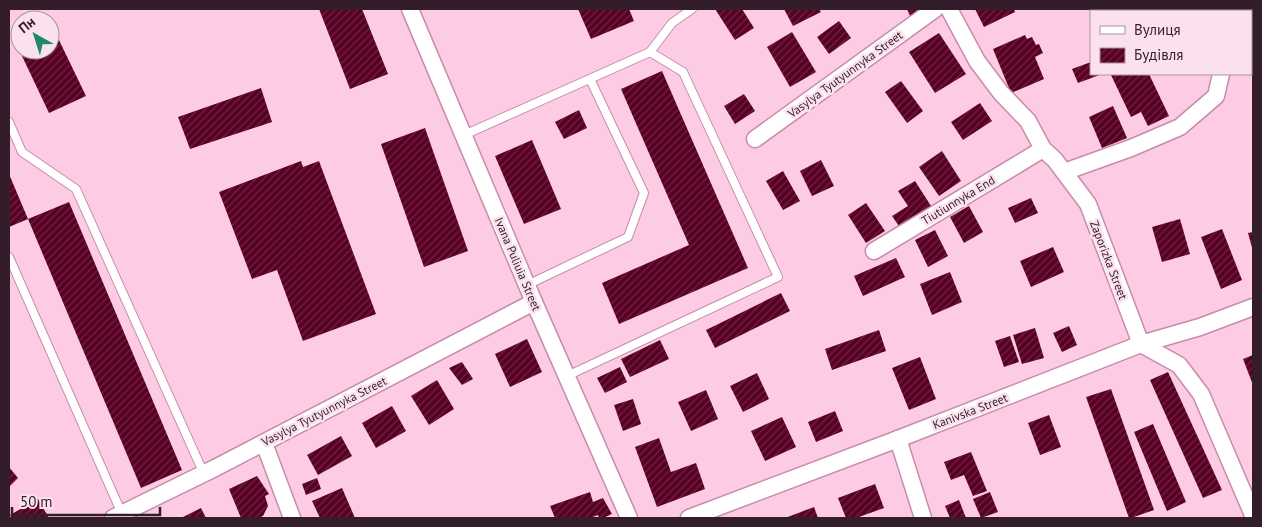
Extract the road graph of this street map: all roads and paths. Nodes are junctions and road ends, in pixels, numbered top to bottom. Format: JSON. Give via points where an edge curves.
{"nodes":[{"id":1,"x":410,"y":9,"type":"edge"},
{"id":2,"x":692,"y":9,"type":"edge"},
{"id":3,"x":935,"y":9,"type":"edge"},
{"id":4,"x":949,"y":9,"type":"edge"},
{"id":5,"x":650,"y":52,"type":"junction"},
{"id":6,"x":1221,"y":75,"type":"edge"},
{"id":7,"x":590,"y":79,"type":"junction"},
{"id":8,"x":9,"y":122,"type":"edge"},
{"id":9,"x":464,"y":135,"type":"junction"},
{"id":10,"x":755,"y":139,"type":"dead end"},
{"id":11,"x":1043,"y":149,"type":"junction"},
{"id":12,"x":1064,"y":172,"type":"junction"},
{"id":13,"x":874,"y":251,"type":"dead end"},
{"id":14,"x":9,"y":257,"type":"edge"},
{"id":15,"x":527,"y":285,"type":"junction"},
{"id":16,"x":534,"y":302,"type":"junction"},
{"id":17,"x":1253,"y":307,"type":"edge"},
{"id":18,"x":1141,"y":344,"type":"junction"},
{"id":19,"x":566,"y":376,"type":"junction"},
{"id":20,"x":898,"y":439,"type":"junction"},
{"id":21,"x":264,"y":443,"type":"junction"},
{"id":22,"x":204,"y":474,"type":"junction"},
{"id":23,"x":1253,"y":515,"type":"edge"},
{"id":24,"x":118,"y":516,"type":"edge"},
{"id":25,"x":292,"y":518,"type":"edge"},
{"id":26,"x":629,"y":518,"type":"edge"},
{"id":27,"x":689,"y":518,"type":"edge"},
{"id":28,"x":923,"y":518,"type":"edge"}],
"edges":[{"from":1,"to":9,"type":"street","name":"Ivana Puliuia Street"},
{"from":2,"to":5,"type":"lane","via":[[672,23]]},
{"from":3,"to":10,"type":"street","name":"Vasylya Tyutyunnyka Street"},
{"from":4,"to":11,"type":"street","name":"Zaporizka Street","via":[[977,61],[1028,121]]},
{"from":5,"to":7,"type":"lane"},
{"from":5,"to":19,"type":"lane","via":[[683,72],[778,277]]},
{"from":6,"to":12,"type":"street","via":[[1216,96],[1180,127]]},
{"from":7,"to":9,"type":"lane"},
{"from":7,"to":15,"type":"lane","via":[[644,194],[628,237]]},
{"from":8,"to":22,"type":"lane","via":[[22,152],[76,189]]},
{"from":9,"to":15,"type":"street","name":"Ivana Puliuia Street"},
{"from":11,"to":12,"type":"street","name":"Zaporizka Street"},
{"from":11,"to":13,"type":"street","name":"Tiutiunnyka End"},
{"from":12,"to":18,"type":"street","name":"Zaporizka Street","via":[[1088,204]]},
{"from":14,"to":24,"type":"lane"},
{"from":15,"to":16,"type":"street","name":"Ivana Puliuia Street"},
{"from":16,"to":19,"type":"street","name":"Ivana Puliuia Street"},
{"from":16,"to":21,"type":"street","name":"Vasylya Tyutyunnyka Street"},
{"from":17,"to":18,"type":"street","name":"Kanivska Street"},
{"from":18,"to":20,"type":"street","name":"Kanivska Street"},
{"from":18,"to":23,"type":"street","via":[[1178,365],[1201,394]]},
{"from":19,"to":26,"type":"street","name":"Ivana Puliuia Street"},
{"from":20,"to":27,"type":"street","name":"Kanivska Street"},
{"from":20,"to":28,"type":"street"},
{"from":21,"to":22,"type":"street","name":"Vasylya Tyutyunnyka Street"},
{"from":21,"to":25,"type":"street"},
{"from":22,"to":24,"type":"street","name":"Vasylya Tyutyunnyka Street"}]}
